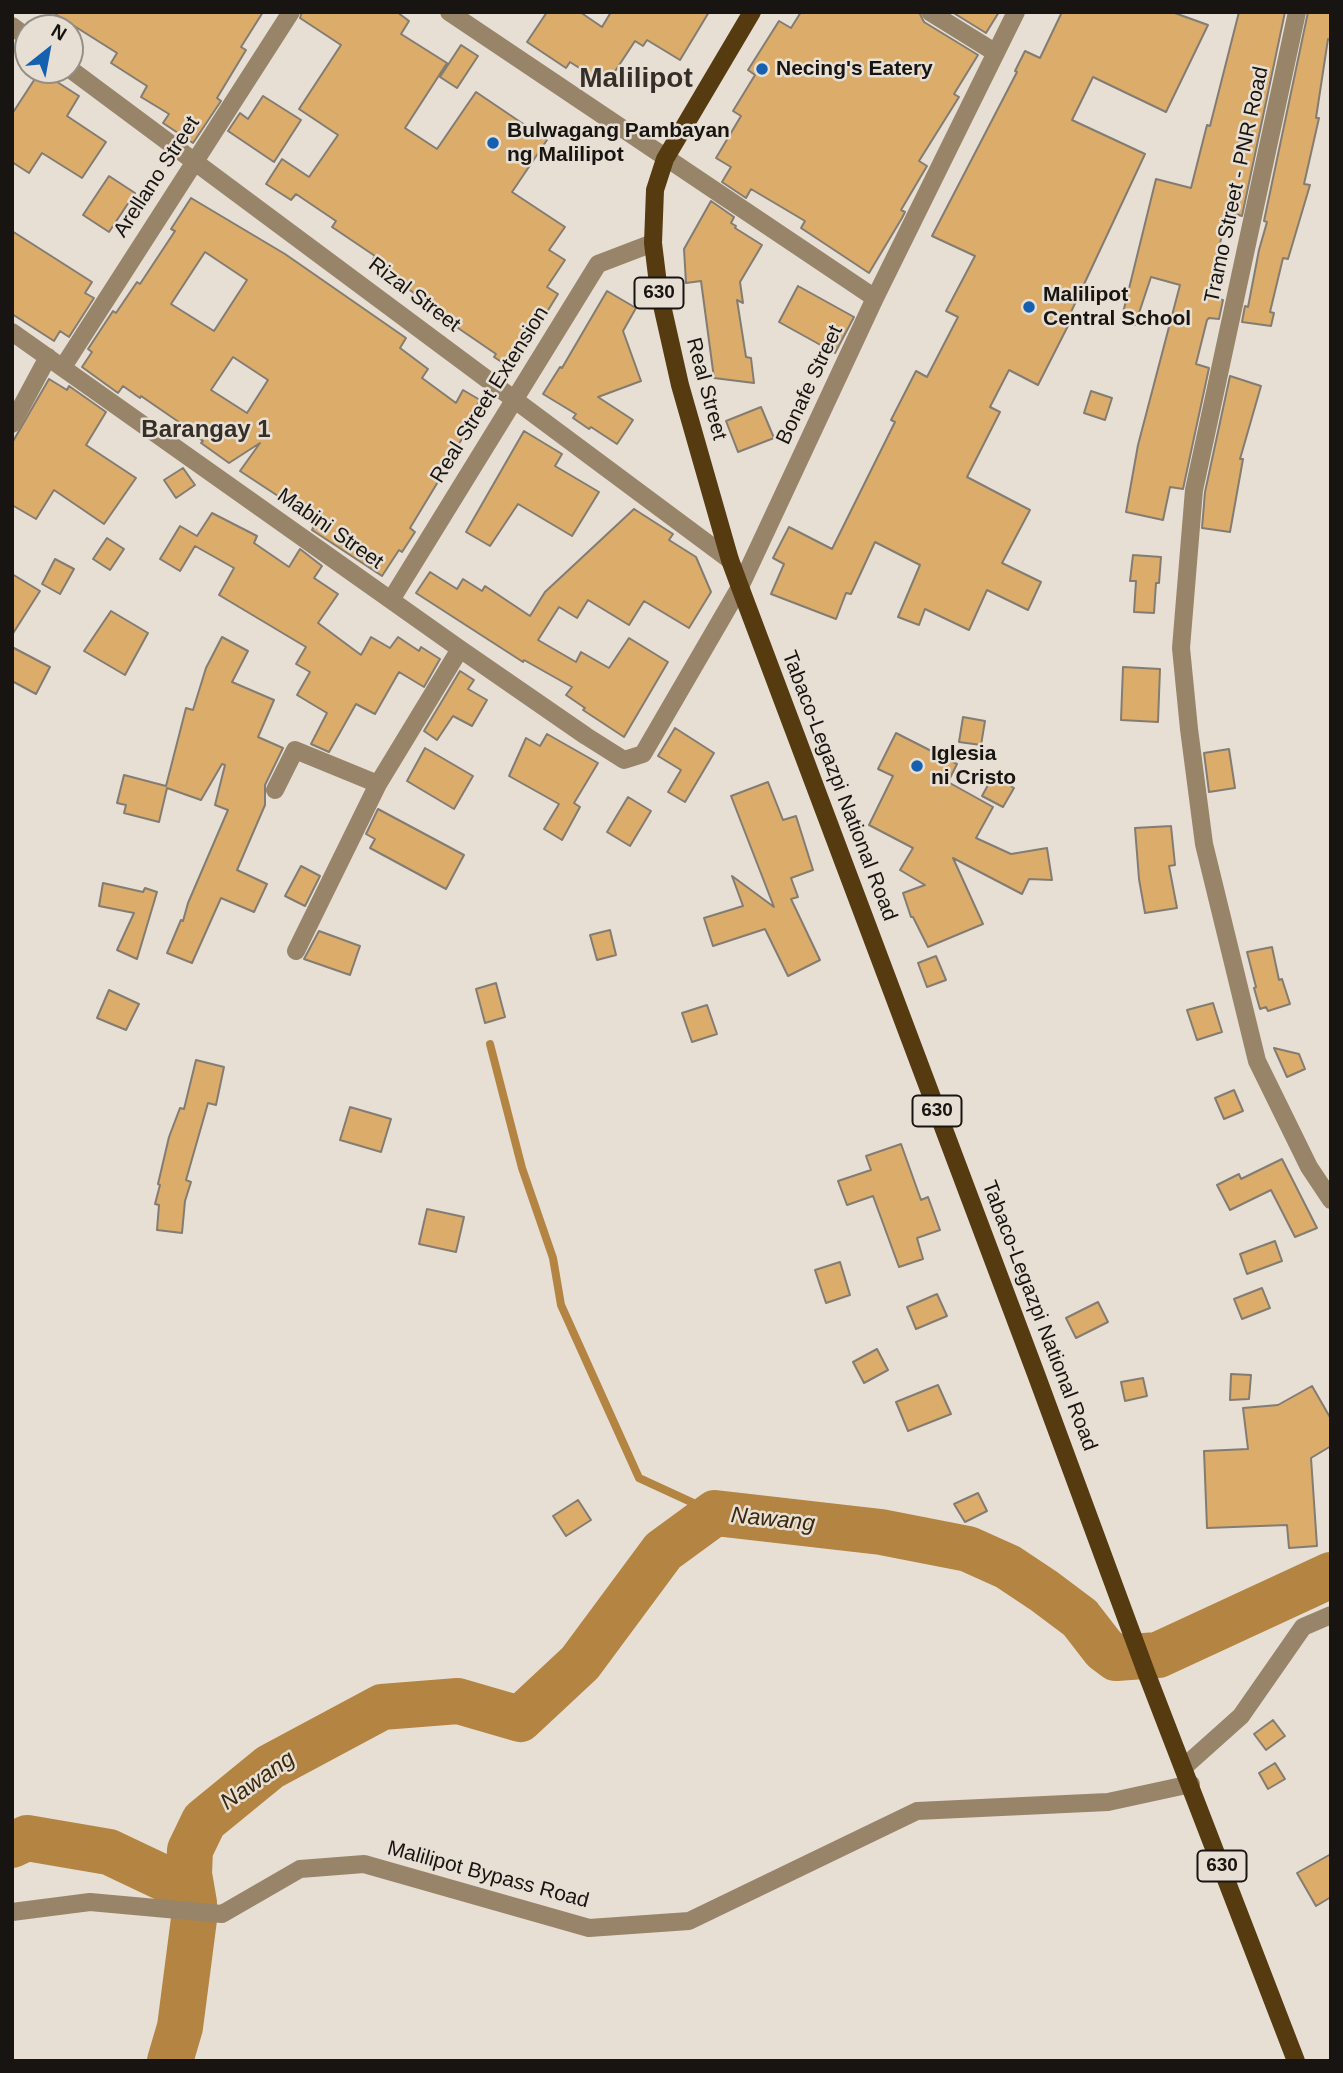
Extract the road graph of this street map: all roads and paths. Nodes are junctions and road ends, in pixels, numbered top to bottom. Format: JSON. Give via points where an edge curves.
{"nodes":[{"id":1,"x":291,"y":12,"type":"edge"},
{"id":2,"x":449,"y":12,"type":"edge"},
{"id":3,"x":752,"y":12,"type":"edge"},
{"id":4,"x":930,"y":12,"type":"edge"},
{"id":5,"x":1016,"y":12,"type":"edge"},
{"id":6,"x":1297,"y":12,"type":"edge"},
{"id":7,"x":996,"y":52,"type":"junction"},
{"id":8,"x":84,"y":79,"type":"edge"},
{"id":9,"x":664,"y":159,"type":"junction"},
{"id":10,"x":195,"y":160,"type":"junction"},
{"id":11,"x":653,"y":243,"type":"junction"},
{"id":12,"x":875,"y":298,"type":"junction"},
{"id":13,"x":12,"y":332,"type":"edge"},
{"id":14,"x":55,"y":362,"type":"junction"},
{"id":15,"x":515,"y":397,"type":"junction"},
{"id":16,"x":12,"y":424,"type":"edge"},
{"id":17,"x":730,"y":560,"type":"junction"},
{"id":18,"x":740,"y":587,"type":"junction"},
{"id":19,"x":391,"y":600,"type":"junction"},
{"id":20,"x":460,"y":649,"type":"junction"},
{"id":21,"x":624,"y":760,"type":"joint"},
{"id":22,"x":378,"y":784,"type":"junction"},
{"id":23,"x":275,"y":790,"type":"dead end"},
{"id":24,"x":296,"y":951,"type":"dead end"},
{"id":25,"x":1331,"y":1200,"type":"edge"},
{"id":26,"x":1331,"y":1615,"type":"edge"},
{"id":27,"x":1184,"y":1767,"type":"junction"},
{"id":28,"x":1191,"y":1784,"type":"junction"},
{"id":29,"x":12,"y":1912,"type":"edge"},
{"id":30,"x":1296,"y":2061,"type":"edge"}],
"edges":[{"from":1,"to":10,"type":"street","name":"Arellano Street"},
{"from":2,"to":9,"type":"street"},
{"from":3,"to":9,"type":"main road","name":"Real Street","number":"630"},
{"from":4,"to":7,"type":"street"},
{"from":5,"to":7,"type":"street","name":"Bonafe Street"},
{"from":6,"to":25,"type":"street","name":"Tramo Street - PNR Road","via":[[1194,490],[1181,648],[1204,844],[1257,1061],[1309,1167]]},
{"from":7,"to":12,"type":"street","name":"Bonafe Street"},
{"from":8,"to":10,"type":"street","name":"Rizal Street"},
{"from":9,"to":11,"type":"main road","name":"Real Street","number":"630","via":[[655,190]]},
{"from":9,"to":12,"type":"street"},
{"from":10,"to":14,"type":"street","name":"Arellano Street"},
{"from":10,"to":15,"type":"street","name":"Rizal Street"},
{"from":11,"to":15,"type":"street","name":"Real Street Extension","via":[[598,264]]},
{"from":11,"to":17,"type":"main road","name":"Real Street","number":"630","via":[[680,385]]},
{"from":12,"to":18,"type":"street","name":"Bonafe Street"},
{"from":13,"to":14,"type":"street","name":"Mabini Street"},
{"from":14,"to":16,"type":"street","name":"Arellano Street"},
{"from":14,"to":19,"type":"street","name":"Mabini Street"},
{"from":15,"to":17,"type":"street","name":"Rizal Street"},
{"from":15,"to":19,"type":"street","name":"Real Street Extension"},
{"from":17,"to":18,"type":"main road","name":"Real Street","number":"630"},
{"from":18,"to":21,"type":"street","name":"Bonafe Street","via":[[643,754]]},
{"from":18,"to":27,"type":"main road","name":"Tabaco-Legazpi National Road","number":"630"},
{"from":19,"to":20,"type":"street","name":"Mabini Street"},
{"from":20,"to":21,"type":"street","name":"Mabini Street"},
{"from":20,"to":22,"type":"street"},
{"from":22,"to":23,"type":"street","via":[[295,750]]},
{"from":22,"to":24,"type":"street"},
{"from":26,"to":27,"type":"street","via":[[1303,1627],[1241,1716]]},
{"from":27,"to":28,"type":"main road","name":"Tabaco-Legazpi National Road","number":"630"},
{"from":28,"to":29,"type":"street","name":"Malilipot Bypass Road","via":[[1108,1802],[917,1811],[689,1921],[589,1928],[364,1864],[300,1869],[222,1914],[90,1902]]},
{"from":28,"to":30,"type":"main road","name":"Tabaco-Legazpi National Road","number":"630"}]}
